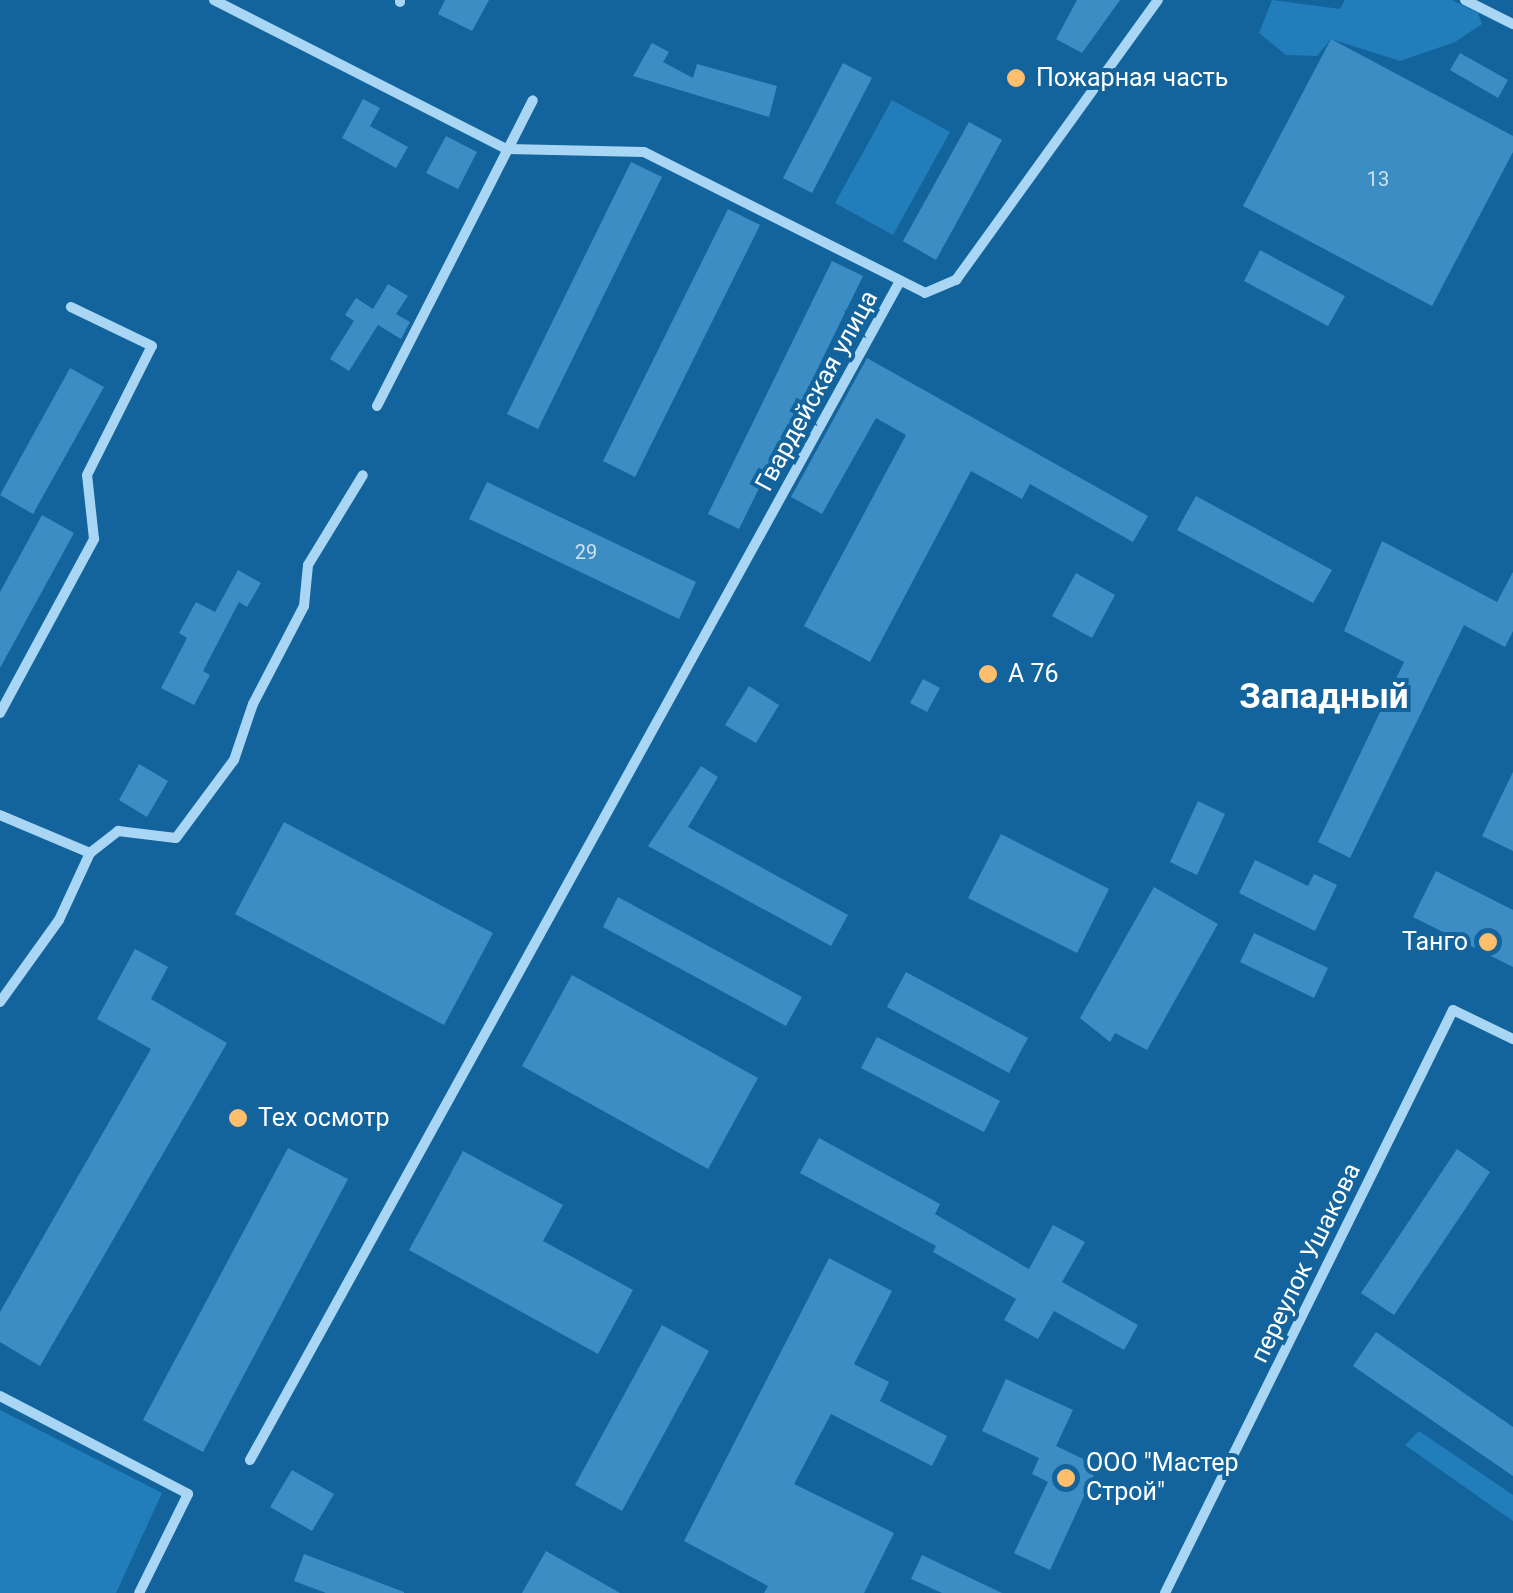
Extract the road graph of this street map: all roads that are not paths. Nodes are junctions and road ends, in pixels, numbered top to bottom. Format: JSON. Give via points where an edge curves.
{"nodes":[{"id":1,"x":214,"y":0,"type":"edge"},
{"id":2,"x":1158,"y":0,"type":"edge"},
{"id":3,"x":1465,"y":0,"type":"edge"},
{"id":4,"x":1513,"y":24,"type":"edge"},
{"id":5,"x":532,"y":100,"type":"dead end"},
{"id":6,"x":507,"y":149,"type":"junction"},
{"id":7,"x":900,"y":281,"type":"junction"},
{"id":8,"x":70,"y":308,"type":"dead end"},
{"id":9,"x":377,"y":406,"type":"dead end"},
{"id":10,"x":363,"y":475,"type":"dead end"},
{"id":11,"x":0,"y":712,"type":"edge"},
{"id":12,"x":0,"y":816,"type":"edge"},
{"id":13,"x":90,"y":853,"type":"junction"},
{"id":14,"x":0,"y":1002,"type":"edge"},
{"id":15,"x":1513,"y":1039,"type":"edge"},
{"id":16,"x":0,"y":1396,"type":"edge"},
{"id":17,"x":250,"y":1460,"type":"dead end"},
{"id":18,"x":139,"y":1593,"type":"edge"},
{"id":19,"x":1165,"y":1593,"type":"edge"}],
"edges":[{"from":1,"to":6,"type":"street"},
{"from":2,"to":7,"type":"street","name":"Гвардейская улица","via":[[956,280],[925,293]]},
{"from":3,"to":4,"type":"street"},
{"from":5,"to":6,"type":"street"},
{"from":6,"to":7,"type":"street","via":[[644,152]]},
{"from":6,"to":9,"type":"street"},
{"from":7,"to":17,"type":"street","name":"Гвардейская улица"},
{"from":8,"to":11,"type":"street","via":[[152,346],[87,474],[94,539]]},
{"from":10,"to":13,"type":"street","via":[[308,565],[304,606],[253,704],[234,760],[176,838],[118,831]]},
{"from":12,"to":13,"type":"street"},
{"from":13,"to":14,"type":"street","via":[[59,920]]},
{"from":15,"to":19,"type":"street","name":"переулок Ушакова","via":[[1453,1010]]},
{"from":16,"to":18,"type":"street","via":[[188,1494]]}]}
